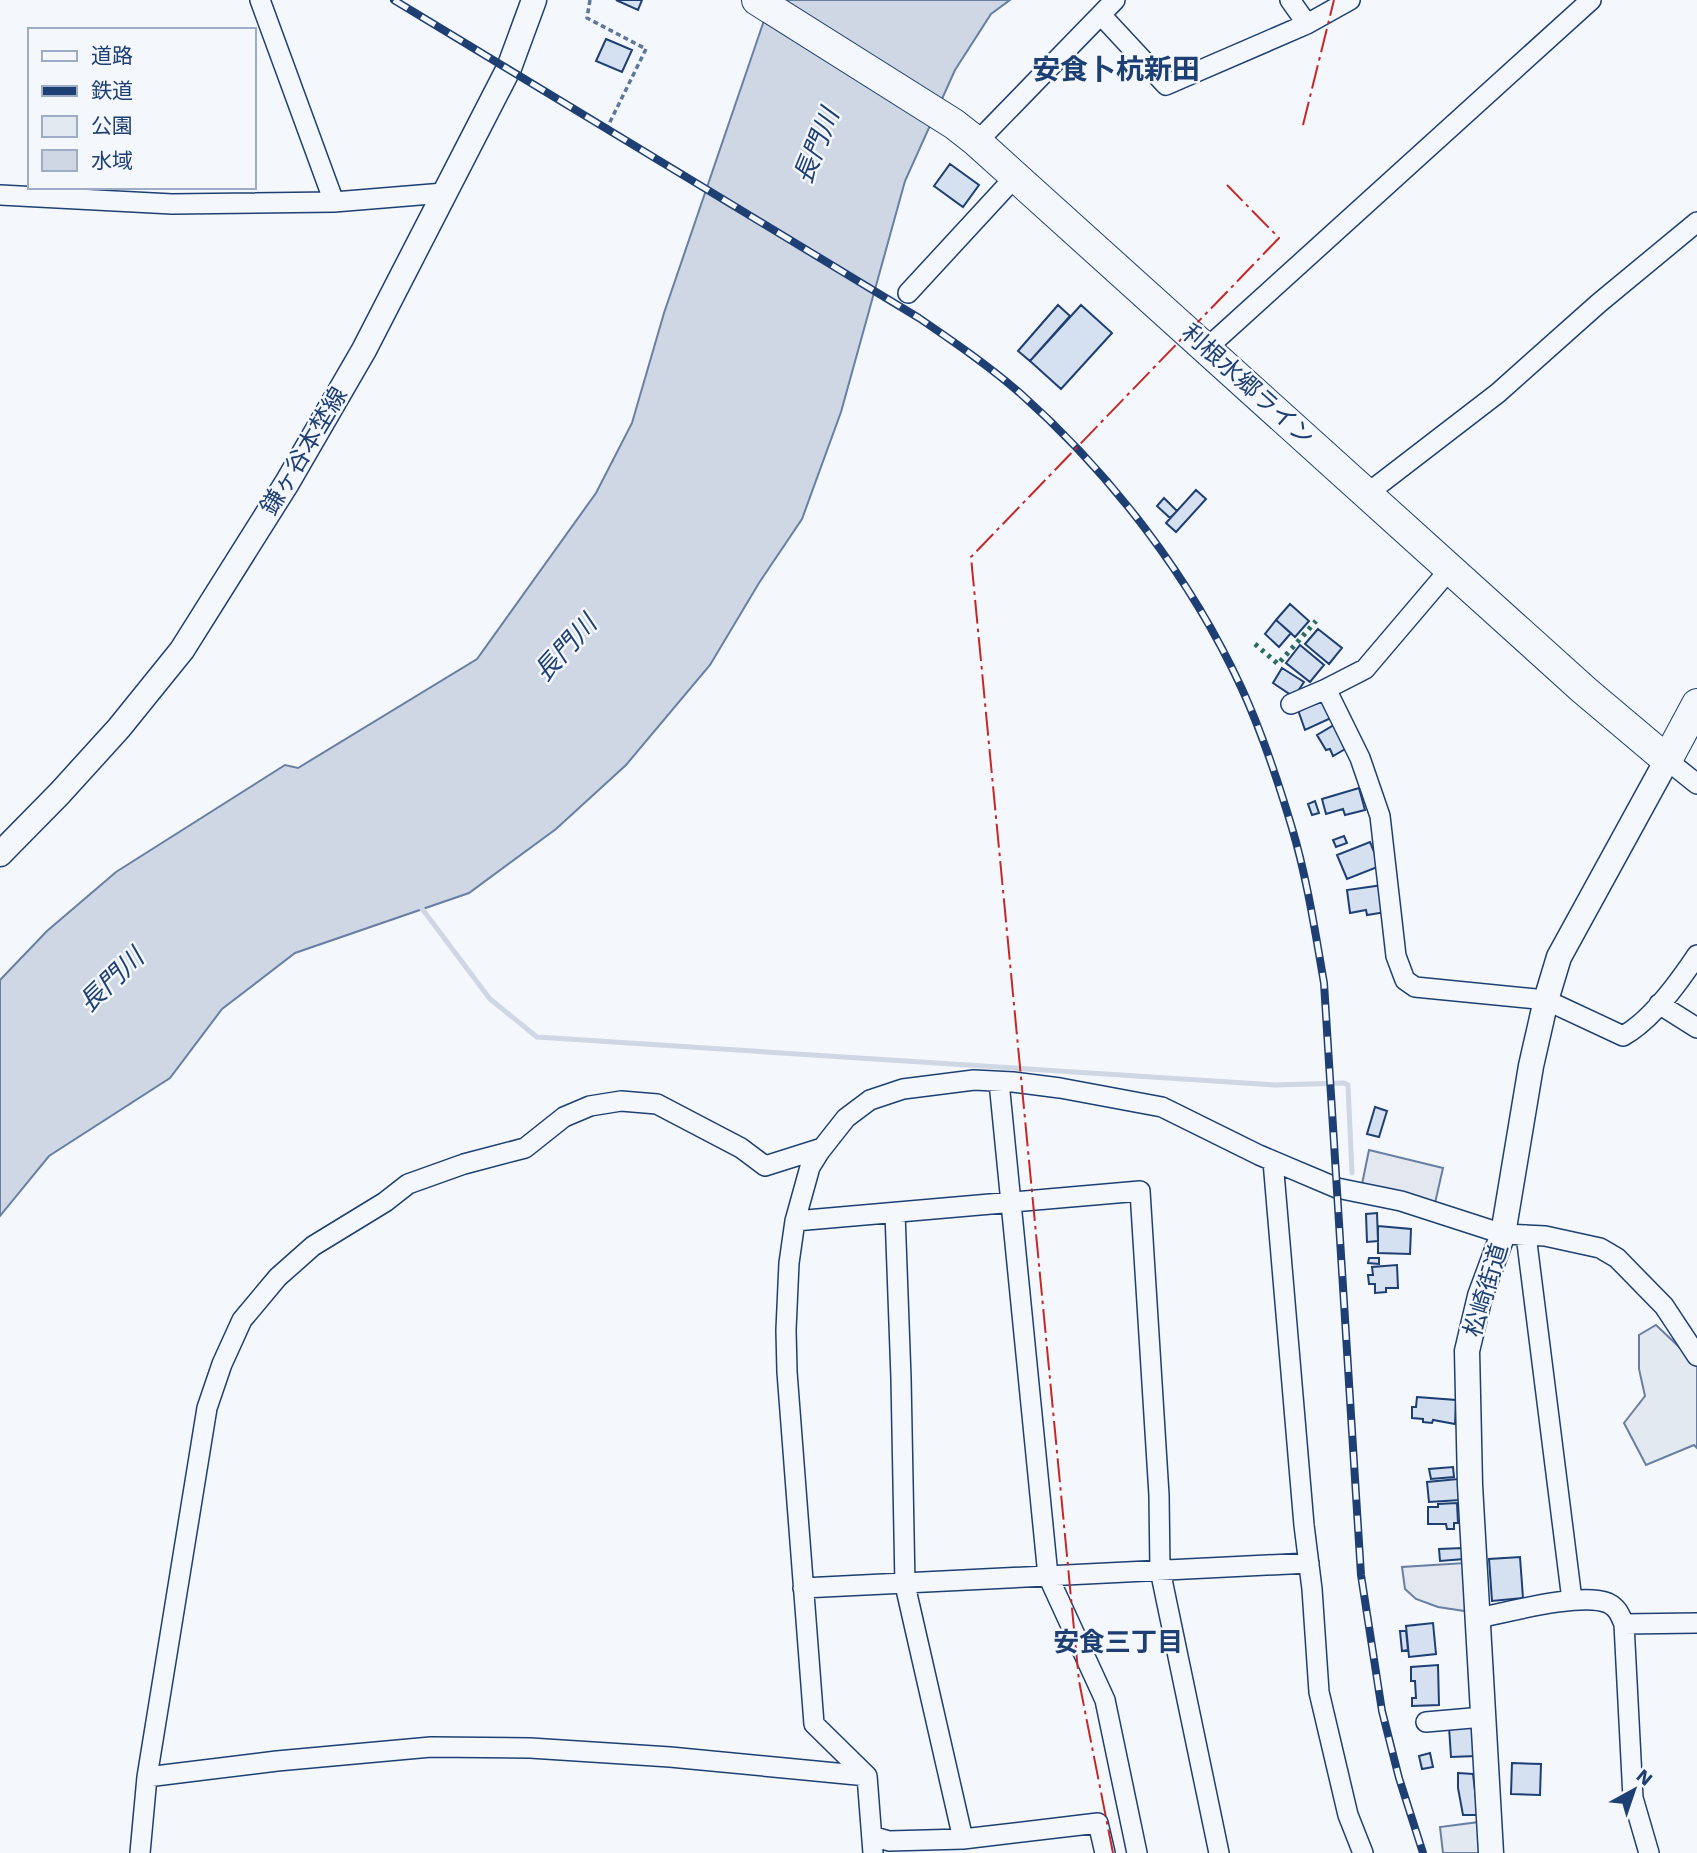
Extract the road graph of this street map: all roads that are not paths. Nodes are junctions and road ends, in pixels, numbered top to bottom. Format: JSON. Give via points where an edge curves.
{"nodes":[{"id":1,"x":260,"y":0,"type":"edge"},
{"id":2,"x":534,"y":0,"type":"edge"},
{"id":3,"x":757,"y":0,"type":"edge"},
{"id":4,"x":1115,"y":0,"type":"edge"},
{"id":5,"x":1290,"y":0,"type":"edge"},
{"id":6,"x":1350,"y":0,"type":"edge"},
{"id":7,"x":1591,"y":0,"type":"edge"},
{"id":8,"x":1101,"y":15,"type":"junction"},
{"id":9,"x":1307,"y":24,"type":"junction"},
{"id":10,"x":966,"y":133,"type":"junction"},
{"id":11,"x":1015,"y":177,"type":"junction"},
{"id":12,"x":444,"y":193,"type":"junction"},
{"id":13,"x":0,"y":195,"type":"edge"},
{"id":14,"x":334,"y":202,"type":"junction"},
{"id":15,"x":1697,"y":222,"type":"edge"},
{"id":16,"x":908,"y":293,"type":"dead end"},
{"id":17,"x":1206,"y":348,"type":"junction"},
{"id":18,"x":1368,"y":493,"type":"junction"},
{"id":19,"x":1450,"y":569,"type":"junction"},
{"id":20,"x":1326,"y":689,"type":"junction"},
{"id":21,"x":1291,"y":704,"type":"dead end"},
{"id":22,"x":1697,"y":704,"type":"edge"},
{"id":23,"x":1667,"y":760,"type":"junction"},
{"id":24,"x":1697,"y":784,"type":"edge"},
{"id":25,"x":0,"y":854,"type":"edge"},
{"id":26,"x":1697,"y":955,"type":"edge"},
{"id":27,"x":1546,"y":1000,"type":"junction"},
{"id":28,"x":1659,"y":1004,"type":"junction"},
{"id":29,"x":1697,"y":1028,"type":"edge"},
{"id":30,"x":999,"y":1082,"type":"junction"},
{"id":31,"x":822,"y":1148,"type":"junction"},
{"id":32,"x":1273,"y":1161,"type":"junction"},
{"id":33,"x":1013,"y":1202,"type":"junction"},
{"id":34,"x":895,"y":1213,"type":"junction"},
{"id":35,"x":795,"y":1221,"type":"junction"},
{"id":36,"x":1515,"y":1234,"type":"junction"},
{"id":37,"x":1697,"y":1356,"type":"edge"},
{"id":38,"x":1309,"y":1563,"type":"junction"},
{"id":39,"x":1160,"y":1570,"type":"junction"},
{"id":40,"x":1048,"y":1576,"type":"junction"},
{"id":41,"x":905,"y":1583,"type":"junction"},
{"id":42,"x":803,"y":1588,"type":"junction"},
{"id":43,"x":1572,"y":1600,"type":"junction"},
{"id":44,"x":1478,"y":1618,"type":"junction"},
{"id":45,"x":1697,"y":1623,"type":"edge"},
{"id":46,"x":1624,"y":1624,"type":"junction"},
{"id":47,"x":1483,"y":1717,"type":"junction"},
{"id":48,"x":1426,"y":1722,"type":"dead end"},
{"id":49,"x":867,"y":1776,"type":"junction"},
{"id":50,"x":147,"y":1777,"type":"junction"},
{"id":51,"x":963,"y":1839,"type":"junction"},
{"id":52,"x":872,"y":1844,"type":"edge"},
{"id":53,"x":140,"y":1853,"type":"edge"},
{"id":54,"x":1105,"y":1853,"type":"edge"},
{"id":55,"x":1137,"y":1853,"type":"edge"},
{"id":56,"x":1219,"y":1853,"type":"edge"},
{"id":57,"x":1363,"y":1853,"type":"edge"},
{"id":58,"x":1491,"y":1853,"type":"edge"},
{"id":59,"x":1648,"y":1853,"type":"edge"}],
"edges":[{"from":1,"to":14,"type":"street"},
{"from":2,"to":12,"type":"main road","name":"鎌ヶ谷本埜線","via":[[509,68]]},
{"from":3,"to":10,"type":"highway","name":"利根水郷ライン"},
{"from":4,"to":8,"type":"street"},
{"from":5,"to":9,"type":"street"},
{"from":6,"to":9,"type":"street"},
{"from":7,"to":17,"type":"street"},
{"from":8,"to":9,"type":"street","via":[[1166,85]]},
{"from":8,"to":10,"type":"street"},
{"from":10,"to":11,"type":"highway","name":"利根水郷ライン"},
{"from":11,"to":16,"type":"street"},
{"from":11,"to":17,"type":"highway","name":"利根水郷ライン"},
{"from":12,"to":14,"type":"street"},
{"from":12,"to":25,"type":"main road","name":"鎌ヶ谷本埜線","via":[[364,351],[181,650],[119,728]]},
{"from":13,"to":14,"type":"street","via":[[172,204]]},
{"from":15,"to":18,"type":"street","via":[[1498,393]]},
{"from":17,"to":18,"type":"highway","name":"利根水郷ライン"},
{"from":18,"to":19,"type":"highway","name":"利根水郷ライン"},
{"from":19,"to":20,"type":"street","via":[[1365,669]]},
{"from":19,"to":23,"type":"highway","name":"利根水郷ライン"},
{"from":20,"to":21,"type":"street"},
{"from":20,"to":27,"type":"street","via":[[1360,758],[1380,816],[1396,956],[1405,980],[1415,987]]},
{"from":22,"to":23,"type":"highway"},
{"from":23,"to":24,"type":"street"},
{"from":23,"to":27,"type":"main road","name":"松崎街道","via":[[1559,957]]},
{"from":26,"to":28,"type":"street"},
{"from":27,"to":28,"type":"street","via":[[1623,1036]]},
{"from":27,"to":36,"type":"main road","name":"松崎街道","via":[[1531,1066]]},
{"from":28,"to":29,"type":"street"},
{"from":30,"to":31,"type":"street","via":[[940,1083],[870,1100],[846,1118]]},
{"from":30,"to":32,"type":"street","via":[[1163,1107]]},
{"from":30,"to":33,"type":"street"},
{"from":31,"to":35,"type":"street","via":[[810,1167]]},
{"from":31,"to":50,"type":"street","via":[[765,1167],[741,1148],[657,1104],[621,1101],[590,1106],[564,1117],[525,1149],[408,1184],[313,1246],[278,1277],[242,1320],[207,1408]]},
{"from":32,"to":36,"type":"street","via":[[1337,1188]]},
{"from":32,"to":38,"type":"street"},
{"from":33,"to":34,"type":"street"},
{"from":33,"to":39,"type":"street","via":[[1140,1191]]},
{"from":33,"to":40,"type":"street"},
{"from":34,"to":35,"type":"street"},
{"from":34,"to":41,"type":"street"},
{"from":35,"to":42,"type":"street","via":[[786,1330]]},
{"from":36,"to":37,"type":"street","via":[[1600,1248],[1617,1258],[1664,1306]]},
{"from":36,"to":43,"type":"street"},
{"from":36,"to":44,"type":"main road","name":"松崎街道","via":[[1480,1296],[1467,1351]]},
{"from":38,"to":39,"type":"street"},
{"from":38,"to":57,"type":"street","via":[[1319,1692],[1348,1815]]},
{"from":39,"to":40,"type":"street"},
{"from":39,"to":56,"type":"street"},
{"from":40,"to":41,"type":"street"},
{"from":40,"to":55,"type":"street","via":[[1105,1700]]},
{"from":41,"to":42,"type":"street"},
{"from":41,"to":51,"type":"street"},
{"from":42,"to":49,"type":"street","via":[[814,1724]]},
{"from":43,"to":44,"type":"street"},
{"from":43,"to":46,"type":"street","via":[[1607,1603],[1618,1610]]},
{"from":44,"to":47,"type":"main road","name":"松崎街道"},
{"from":45,"to":46,"type":"street"},
{"from":46,"to":59,"type":"street","via":[[1633,1798]]},
{"from":47,"to":48,"type":"street"},
{"from":47,"to":58,"type":"main road","name":"松崎街道"},
{"from":49,"to":50,"type":"street","via":[[670,1757],[431,1747]]},
{"from":49,"to":52,"type":"street"},
{"from":50,"to":53,"type":"street"},
{"from":51,"to":52,"type":"street"},
{"from":51,"to":54,"type":"street","via":[[1098,1823]]}]}
